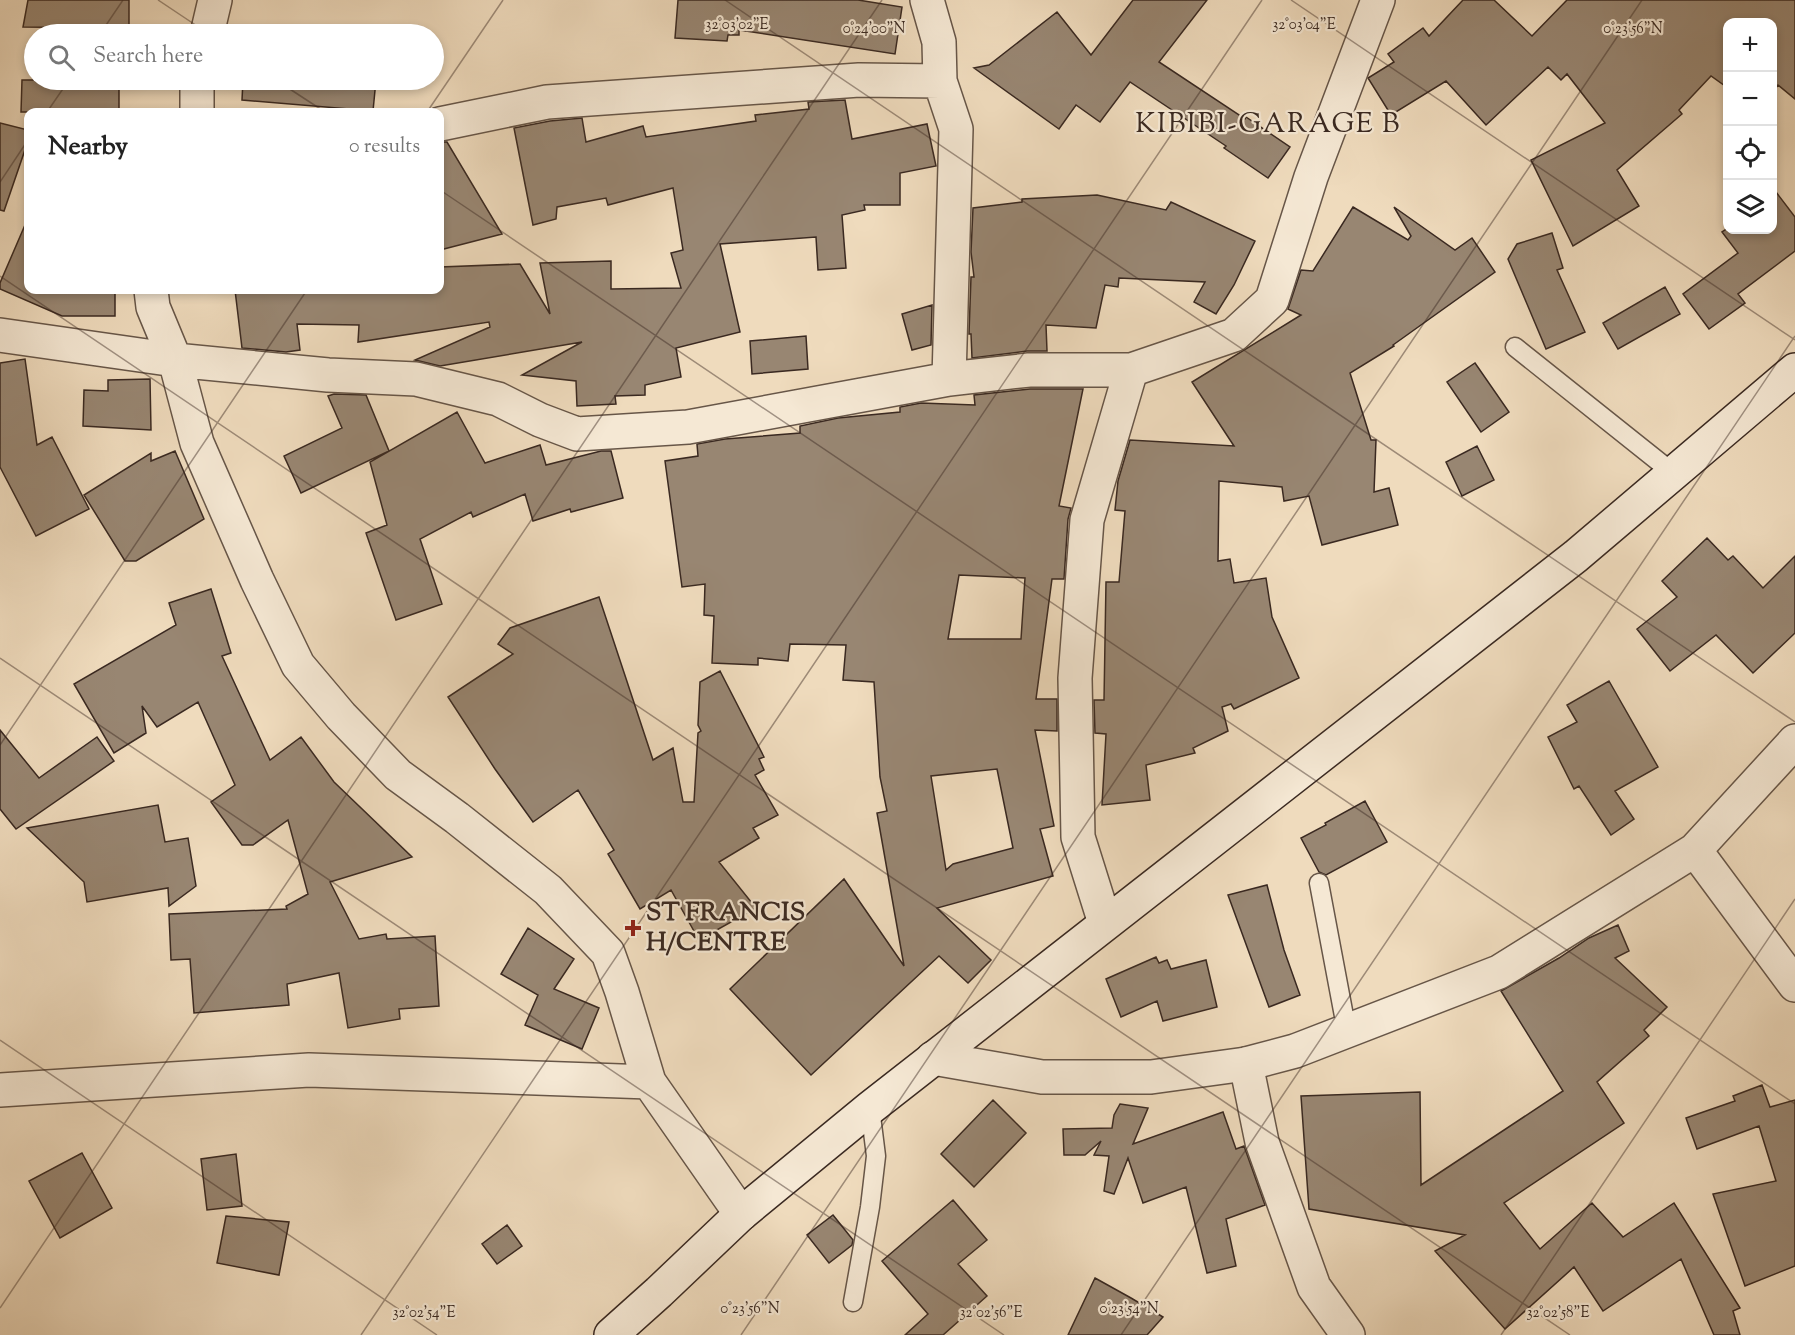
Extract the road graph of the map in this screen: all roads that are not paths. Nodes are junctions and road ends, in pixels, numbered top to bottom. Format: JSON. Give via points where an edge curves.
{"nodes":[{"id":1,"x":215,"y":0,"type":"edge"},
{"id":2,"x":927,"y":0,"type":"edge"},
{"id":3,"x":1378,"y":0,"type":"edge"},
{"id":4,"x":209,"y":24,"type":"edge"},
{"id":5,"x":940,"y":81,"type":"junction"},
{"id":6,"x":197,"y":90,"type":"edge"},
{"id":7,"x":197,"y":108,"type":"edge"},
{"id":8,"x":444,"y":123,"type":"edge"},
{"id":9,"x":151,"y":294,"type":"edge"},
{"id":10,"x":0,"y":334,"type":"edge"},
{"id":11,"x":1515,"y":347,"type":"dead end"},
{"id":12,"x":175,"y":360,"type":"junction"},
{"id":13,"x":1131,"y":370,"type":"junction"},
{"id":14,"x":1795,"y":370,"type":"edge"},
{"id":15,"x":949,"y":379,"type":"junction"},
{"id":16,"x":1673,"y":474,"type":"junction"},
{"id":17,"x":1795,"y":741,"type":"edge"},
{"id":18,"x":1695,"y":850,"type":"junction"},
{"id":19,"x":1319,"y":883,"type":"dead end"},
{"id":20,"x":1105,"y":923,"type":"junction"},
{"id":21,"x":1795,"y":985,"type":"edge"},
{"id":22,"x":1347,"y":1032,"type":"junction"},
{"id":23,"x":933,"y":1058,"type":"junction"},
{"id":24,"x":1246,"y":1064,"type":"junction"},
{"id":25,"x":649,"y":1082,"type":"junction"},
{"id":26,"x":0,"y":1090,"type":"edge"},
{"id":27,"x":870,"y":1108,"type":"junction"},
{"id":28,"x":741,"y":1214,"type":"junction"},
{"id":29,"x":853,"y":1302,"type":"dead end"},
{"id":30,"x":611,"y":1335,"type":"edge"},
{"id":31,"x":1348,"y":1335,"type":"edge"}],
"edges":[{"from":1,"to":4,"type":"street"},
{"from":2,"to":5,"type":"street","via":[[939,42]]},
{"from":3,"to":13,"type":"street","via":[[1311,177],[1272,300],[1234,335]]},
{"from":5,"to":8,"type":"street","via":[[860,80],[547,102]]},
{"from":5,"to":15,"type":"street","via":[[956,129]]},
{"from":6,"to":7,"type":"street"},
{"from":9,"to":12,"type":"street"},
{"from":10,"to":12,"type":"street"},
{"from":11,"to":16,"type":"lane"},
{"from":12,"to":15,"type":"street","via":[[416,379],[498,399],[577,434],[688,428]]},
{"from":12,"to":25,"type":"street","via":[[196,443],[298,665],[398,775],[548,890],[608,953]]},
{"from":13,"to":15,"type":"street","via":[[1029,370]]},
{"from":13,"to":20,"type":"street","via":[[1087,520],[1075,678],[1078,837]]},
{"from":14,"to":16,"type":"street"},
{"from":16,"to":20,"type":"street","via":[[1576,556]]},
{"from":17,"to":18,"type":"street"},
{"from":18,"to":21,"type":"street"},
{"from":18,"to":22,"type":"street","via":[[1500,972]]},
{"from":19,"to":22,"type":"lane"},
{"from":20,"to":23,"type":"street"},
{"from":22,"to":24,"type":"street"},
{"from":23,"to":24,"type":"street","via":[[1042,1077],[1151,1077]]},
{"from":23,"to":27,"type":"street"},
{"from":24,"to":31,"type":"street","via":[[1262,1142],[1314,1287]]},
{"from":25,"to":26,"type":"street","via":[[309,1070]]},
{"from":25,"to":28,"type":"street"},
{"from":27,"to":28,"type":"street"},
{"from":27,"to":29,"type":"lane","via":[[876,1156]]},
{"from":28,"to":30,"type":"street"}]}
